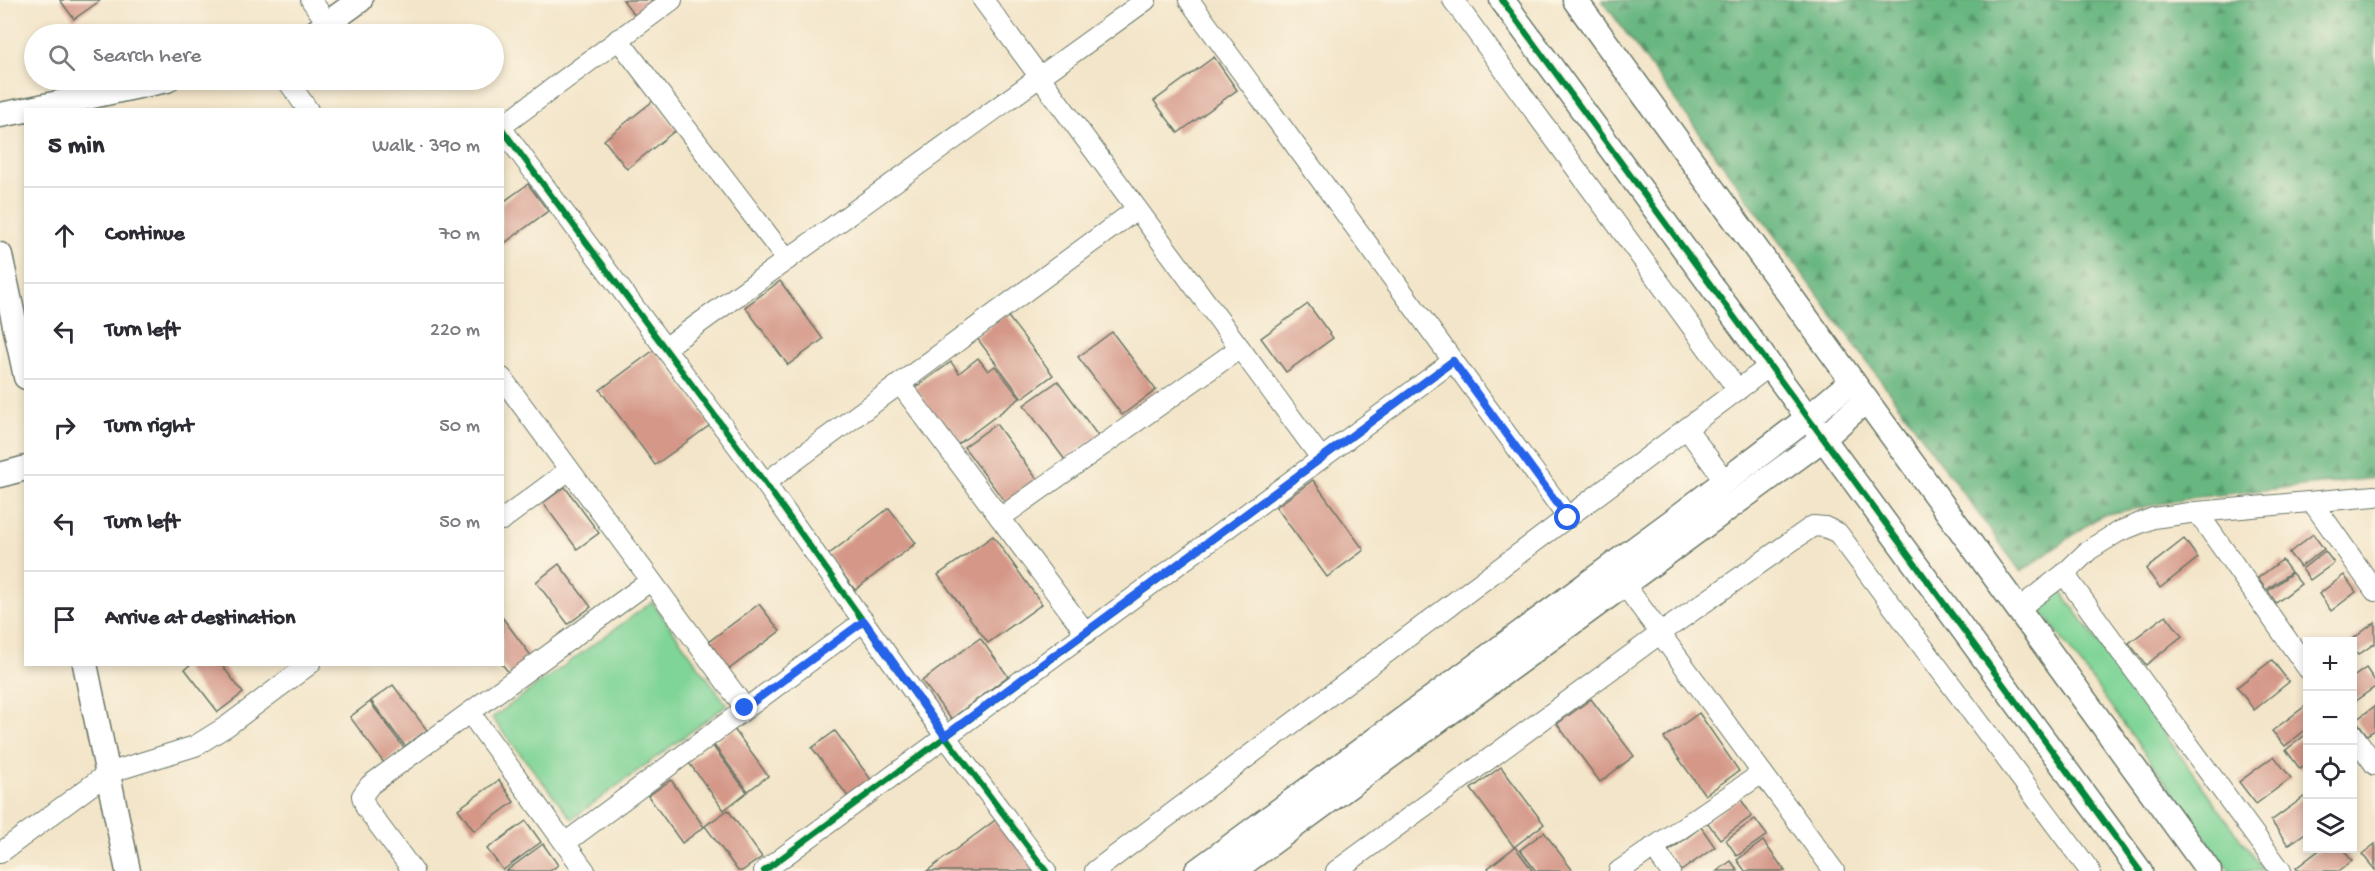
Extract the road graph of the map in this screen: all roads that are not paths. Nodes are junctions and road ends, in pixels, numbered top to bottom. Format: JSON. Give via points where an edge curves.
{"nodes":[{"id":1,"x":311,"y":0,"type":"edge"},
{"id":2,"x":360,"y":0,"type":"edge"},
{"id":3,"x":672,"y":0,"type":"edge"},
{"id":4,"x":982,"y":0,"type":"edge"},
{"id":5,"x":1146,"y":0,"type":"edge"},
{"id":6,"x":1189,"y":0,"type":"edge"},
{"id":7,"x":1453,"y":0,"type":"edge"},
{"id":8,"x":1502,"y":0,"type":"edge"},
{"id":9,"x":1575,"y":0,"type":"edge"},
{"id":10,"x":319,"y":24,"type":"edge"},
{"id":11,"x":328,"y":24,"type":"edge"},
{"id":12,"x":618,"y":39,"type":"junction"},
{"id":13,"x":1040,"y":77,"type":"junction"},
{"id":14,"x":120,"y":90,"type":"edge"},
{"id":15,"x":294,"y":90,"type":"edge"},
{"id":16,"x":35,"y":108,"type":"edge"},
{"id":17,"x":307,"y":108,"type":"edge"},
{"id":18,"x":24,"y":110,"type":"edge"},
{"id":19,"x":0,"y":115,"type":"edge"},
{"id":20,"x":504,"y":125,"type":"edge"},
{"id":21,"x":504,"y":130,"type":"edge"},
{"id":22,"x":1137,"y":209,"type":"junction"},
{"id":23,"x":0,"y":255,"type":"edge"},
{"id":24,"x":787,"y":260,"type":"junction"},
{"id":25,"x":665,"y":348,"type":"junction"},
{"id":26,"x":1240,"y":348,"type":"junction"},
{"id":27,"x":1453,"y":361,"type":"junction"},
{"id":28,"x":1771,"y":365,"type":"junction"},
{"id":29,"x":24,"y":368,"type":"edge"},
{"id":30,"x":504,"y":381,"type":"edge"},
{"id":31,"x":900,"y":384,"type":"junction"},
{"id":32,"x":1738,"y":390,"type":"junction"},
{"id":33,"x":1859,"y":390,"type":"junction"},
{"id":34,"x":1809,"y":417,"type":"junction"},
{"id":35,"x":1687,"y":429,"type":"junction"},
{"id":36,"x":1824,"y":438,"type":"junction"},
{"id":37,"x":1321,"y":459,"type":"junction"},
{"id":38,"x":24,"y":469,"type":"edge"},
{"id":39,"x":569,"y":470,"type":"junction"},
{"id":40,"x":0,"y":475,"type":"edge"},
{"id":41,"x":1725,"y":481,"type":"junction"},
{"id":42,"x":765,"y":483,"type":"junction"},
{"id":43,"x":2375,"y":496,"type":"edge"},
{"id":44,"x":2313,"y":503,"type":"junction"},
{"id":45,"x":2196,"y":512,"type":"junction"},
{"id":46,"x":1000,"y":518,"type":"junction"},
{"id":47,"x":1568,"y":518,"type":"junction"},
{"id":48,"x":504,"y":519,"type":"edge"},
{"id":49,"x":2064,"y":574,"type":"junction"},
{"id":50,"x":1618,"y":575,"type":"junction"},
{"id":51,"x":650,"y":581,"type":"junction"},
{"id":52,"x":2375,"y":591,"type":"edge"},
{"id":53,"x":2018,"y":609,"type":"junction"},
{"id":54,"x":864,"y":621,"type":"junction"},
{"id":55,"x":1086,"y":633,"type":"junction"},
{"id":56,"x":1660,"y":633,"type":"junction"},
{"id":57,"x":2303,"y":663,"type":"edge"},
{"id":58,"x":85,"y":666,"type":"edge"},
{"id":59,"x":307,"y":666,"type":"edge"},
{"id":60,"x":745,"y":708,"type":"junction"},
{"id":61,"x":470,"y":713,"type":"junction"},
{"id":62,"x":945,"y":736,"type":"junction"},
{"id":63,"x":2357,"y":740,"type":"edge"},
{"id":64,"x":2375,"y":765,"type":"edge"},
{"id":65,"x":108,"y":773,"type":"junction"},
{"id":66,"x":1762,"y":773,"type":"junction"},
{"id":67,"x":565,"y":843,"type":"junction"},
{"id":68,"x":1653,"y":847,"type":"junction"},
{"id":69,"x":0,"y":853,"type":"edge"},
{"id":70,"x":128,"y":871,"type":"edge"},
{"id":71,"x":413,"y":871,"type":"edge"},
{"id":72,"x":585,"y":871,"type":"edge"},
{"id":73,"x":764,"y":871,"type":"edge"},
{"id":74,"x":1046,"y":871,"type":"edge"},
{"id":75,"x":1095,"y":871,"type":"edge"},
{"id":76,"x":1197,"y":871,"type":"edge"},
{"id":77,"x":1233,"y":871,"type":"edge"},
{"id":78,"x":1336,"y":871,"type":"edge"},
{"id":79,"x":1619,"y":871,"type":"edge"},
{"id":80,"x":1670,"y":871,"type":"edge"},
{"id":81,"x":1834,"y":871,"type":"edge"},
{"id":82,"x":2090,"y":871,"type":"edge"},
{"id":83,"x":2140,"y":871,"type":"edge"},
{"id":84,"x":2209,"y":871,"type":"edge"},
{"id":85,"x":2282,"y":871,"type":"edge"}],
"edges":[{"from":1,"to":10,"type":"street"},
{"from":2,"to":11,"type":"street"},
{"from":3,"to":12,"type":"street"},
{"from":4,"to":13,"type":"street"},
{"from":5,"to":13,"type":"street"},
{"from":6,"to":27,"type":"street"},
{"from":7,"to":32,"type":"street"},
{"from":8,"to":28,"type":"street"},
{"from":9,"to":33,"type":"street"},
{"from":12,"to":20,"type":"street"},
{"from":12,"to":24,"type":"street"},
{"from":13,"to":22,"type":"street"},
{"from":13,"to":24,"type":"street"},
{"from":14,"to":16,"type":"street"},
{"from":15,"to":17,"type":"street"},
{"from":18,"to":19,"type":"street"},
{"from":21,"to":25,"type":"street"},
{"from":22,"to":26,"type":"street"},
{"from":22,"to":31,"type":"street"},
{"from":23,"to":29,"type":"street"},
{"from":24,"to":25,"type":"street"},
{"from":25,"to":42,"type":"street"},
{"from":26,"to":37,"type":"street"},
{"from":26,"to":46,"type":"street"},
{"from":27,"to":37,"type":"street"},
{"from":27,"to":47,"type":"street"},
{"from":28,"to":32,"type":"street"},
{"from":28,"to":34,"type":"street"},
{"from":30,"to":39,"type":"street"},
{"from":31,"to":42,"type":"street"},
{"from":31,"to":46,"type":"street"},
{"from":32,"to":35,"type":"street"},
{"from":33,"to":34,"type":"street"},
{"from":33,"to":36,"type":"street"},
{"from":33,"to":53,"type":"street"},
{"from":34,"to":36,"type":"street"},
{"from":34,"to":41,"type":"street"},
{"from":35,"to":41,"type":"street"},
{"from":35,"to":47,"type":"street"},
{"from":36,"to":50,"type":"street"},
{"from":36,"to":83,"type":"street"},
{"from":37,"to":55,"type":"street"},
{"from":38,"to":40,"type":"street"},
{"from":39,"to":48,"type":"street"},
{"from":39,"to":51,"type":"street"},
{"from":41,"to":50,"type":"street"},
{"from":42,"to":54,"type":"street"},
{"from":43,"to":44,"type":"street"},
{"from":44,"to":45,"type":"street"},
{"from":44,"to":52,"type":"street"},
{"from":45,"to":49,"type":"street","via":[[2153,518],[2118,532],[2089,550]]},
{"from":45,"to":57,"type":"street"},
{"from":46,"to":55,"type":"street"},
{"from":47,"to":75,"type":"street"},
{"from":49,"to":53,"type":"street"},
{"from":49,"to":85,"type":"street"},
{"from":50,"to":56,"type":"street"},
{"from":50,"to":76,"type":"street"},
{"from":50,"to":77,"type":"street"},
{"from":51,"to":60,"type":"street"},
{"from":51,"to":61,"type":"street"},
{"from":53,"to":84,"type":"street"},
{"from":54,"to":60,"type":"street"},
{"from":54,"to":62,"type":"street"},
{"from":55,"to":62,"type":"street"},
{"from":56,"to":66,"type":"street"},
{"from":56,"to":78,"type":"street"},
{"from":56,"to":82,"type":"street","via":[[1813,526],[1838,533]]},
{"from":58,"to":65,"type":"street"},
{"from":59,"to":65,"type":"street","via":[[195,746]]},
{"from":60,"to":67,"type":"street"},
{"from":61,"to":67,"type":"street"},
{"from":61,"to":71,"type":"street","via":[[370,785],[362,796],[366,808]]},
{"from":62,"to":73,"type":"street"},
{"from":62,"to":74,"type":"street"},
{"from":63,"to":64,"type":"street"},
{"from":65,"to":69,"type":"street"},
{"from":65,"to":70,"type":"street"},
{"from":66,"to":68,"type":"street"},
{"from":66,"to":81,"type":"street"},
{"from":67,"to":72,"type":"street"},
{"from":68,"to":79,"type":"street"},
{"from":68,"to":80,"type":"street"}]}
